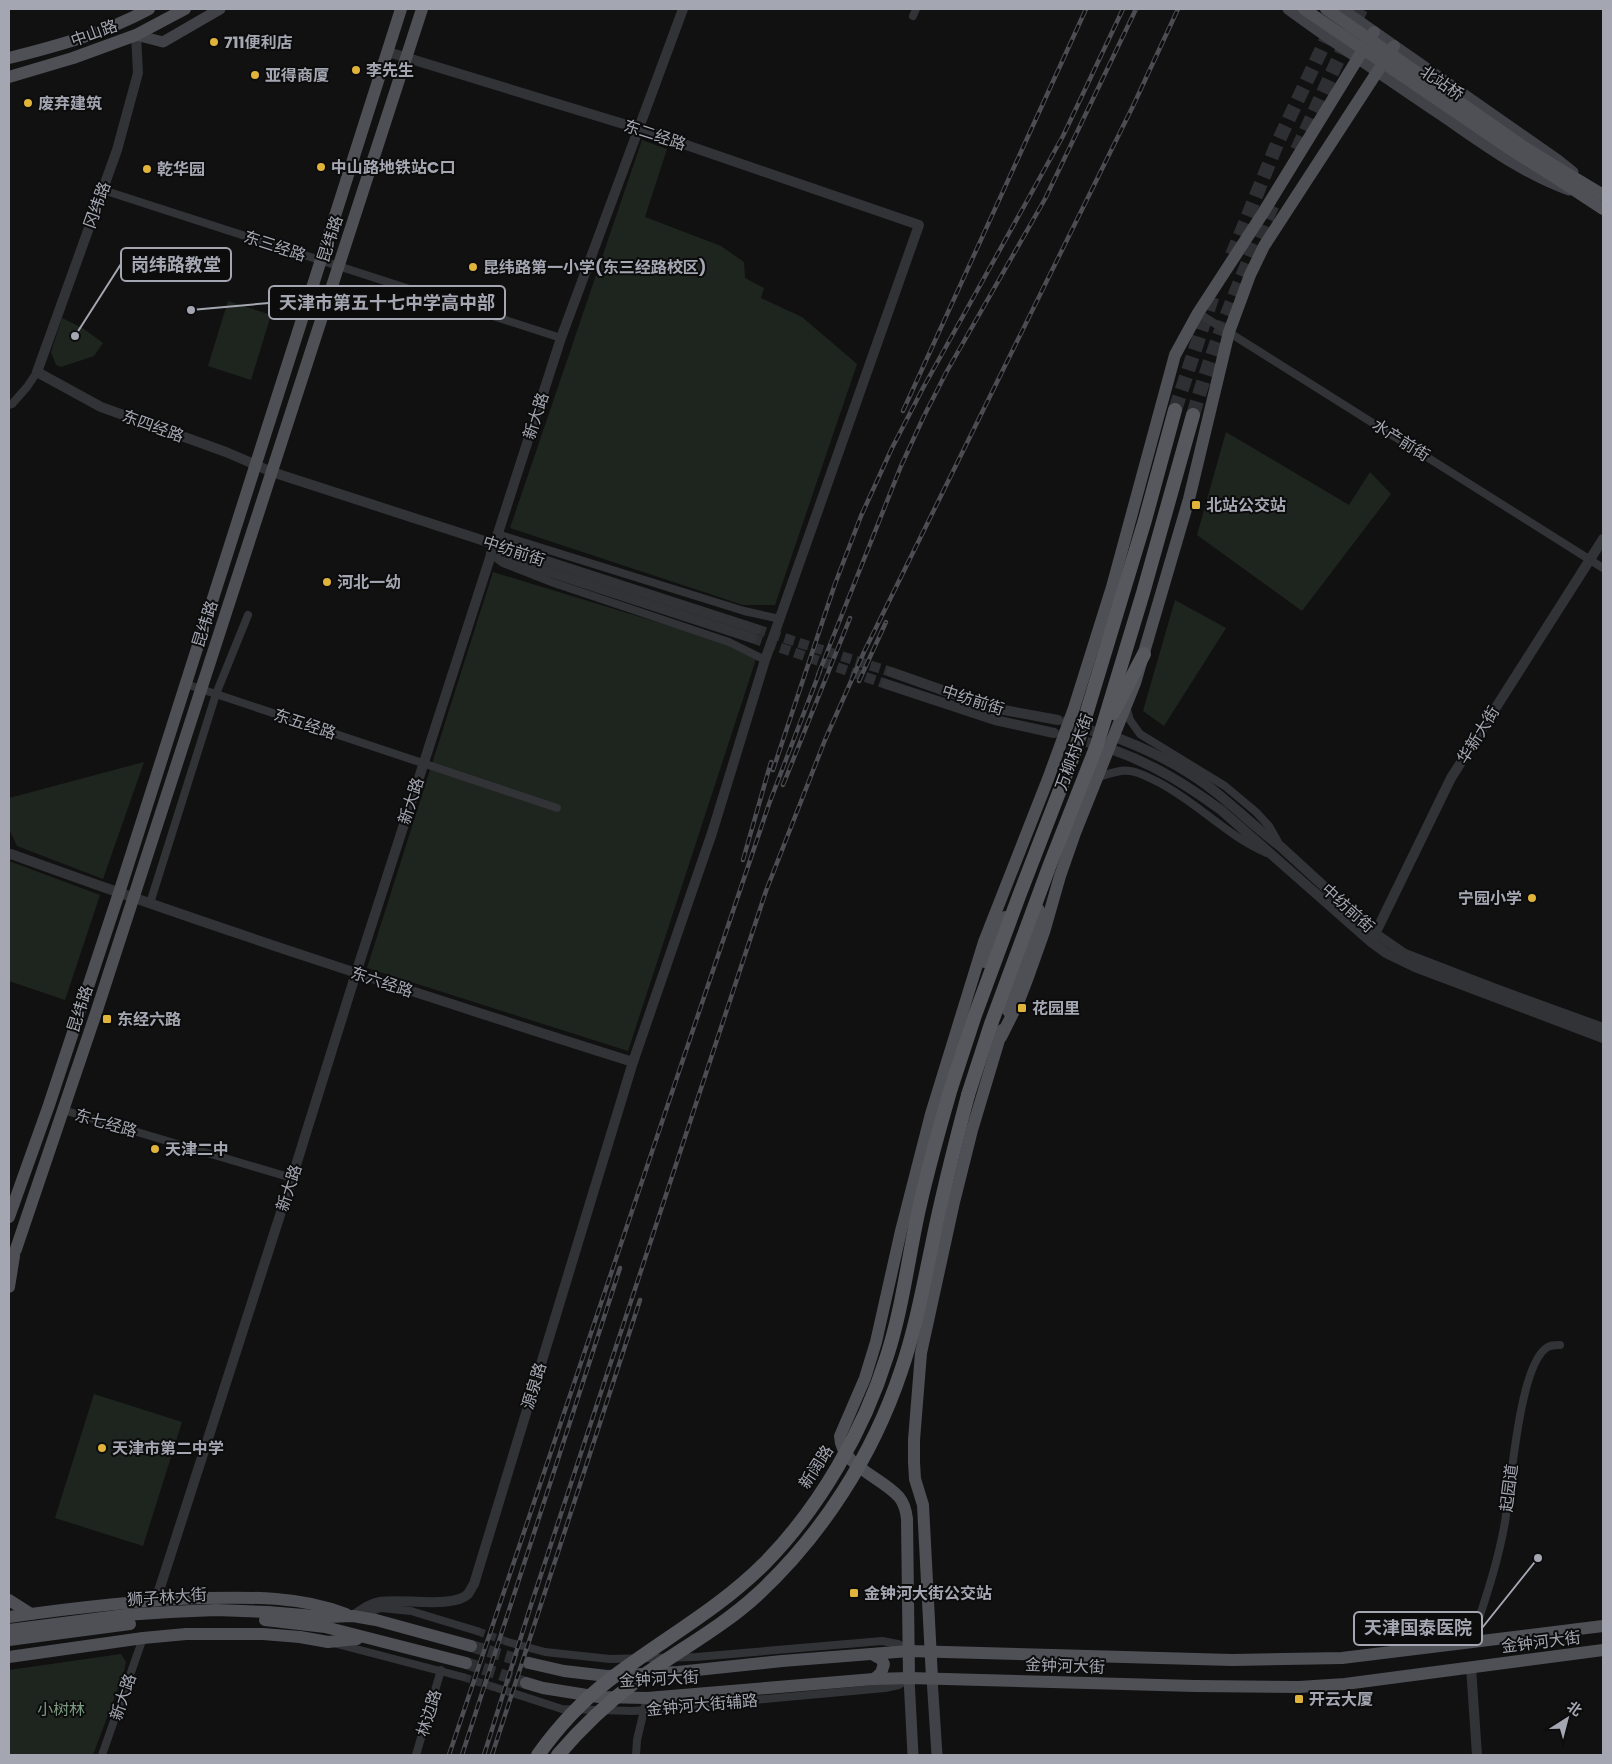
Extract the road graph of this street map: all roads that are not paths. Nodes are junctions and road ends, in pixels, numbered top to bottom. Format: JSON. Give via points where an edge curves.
{"nodes":[{"id":1,"x":149,"y":9,"type":"edge"},
{"id":2,"x":186,"y":9,"type":"edge"},
{"id":3,"x":220,"y":9,"type":"edge"},
{"id":4,"x":401,"y":9,"type":"edge"},
{"id":5,"x":422,"y":9,"type":"edge"},
{"id":6,"x":683,"y":9,"type":"edge"},
{"id":7,"x":1288,"y":9,"type":"edge"},
{"id":8,"x":1326,"y":9,"type":"edge"},
{"id":9,"x":1342,"y":9,"type":"edge"},
{"id":10,"x":1304,"y":12,"type":"edge"},
{"id":11,"x":132,"y":13,"type":"edge"},
{"id":12,"x":1374,"y":32,"type":"junction"},
{"id":13,"x":136,"y":35,"type":"junction"},
{"id":14,"x":1394,"y":46,"type":"junction"},
{"id":15,"x":388,"y":52,"type":"junction"},
{"id":16,"x":9,"y":58,"type":"edge"},
{"id":17,"x":406,"y":58,"type":"junction"},
{"id":18,"x":1358,"y":58,"type":"junction"},
{"id":19,"x":1377,"y":71,"type":"junction"},
{"id":20,"x":9,"y":77,"type":"edge"},
{"id":21,"x":640,"y":129,"type":"junction"},
{"id":22,"x":1565,"y":178,"type":"junction"},
{"id":23,"x":103,"y":190,"type":"junction"},
{"id":24,"x":1587,"y":192,"type":"junction"},
{"id":25,"x":1603,"y":195,"type":"edge"},
{"id":26,"x":1603,"y":209,"type":"edge"},
{"id":27,"x":919,"y":225,"type":"joint"},
{"id":28,"x":321,"y":260,"type":"junction"},
{"id":29,"x":338,"y":267,"type":"junction"},
{"id":30,"x":1198,"y":313,"type":"junction"},
{"id":31,"x":1229,"y":332,"type":"junction"},
{"id":32,"x":561,"y":338,"type":"junction"},
{"id":33,"x":37,"y":372,"type":"junction"},
{"id":34,"x":9,"y":405,"type":"edge"},
{"id":35,"x":1175,"y":410,"type":"tunnel mouth"},
{"id":36,"x":1192,"y":416,"type":"tunnel mouth"},
{"id":37,"x":254,"y":464,"type":"junction"},
{"id":38,"x":272,"y":472,"type":"junction"},
{"id":39,"x":1603,"y":539,"type":"edge"},
{"id":40,"x":494,"y":544,"type":"junction"},
{"id":41,"x":1590,"y":559,"type":"junction"},
{"id":42,"x":1603,"y":568,"type":"edge"},
{"id":43,"x":248,"y":615,"type":"dead end"},
{"id":44,"x":780,"y":619,"type":"junction"},
{"id":45,"x":1098,"y":632,"type":"junction"},
{"id":46,"x":754,"y":633,"type":"tunnel mouth"},
{"id":47,"x":1144,"y":654,"type":"junction"},
{"id":48,"x":765,"y":660,"type":"junction"},
{"id":49,"x":891,"y":672,"type":"tunnel mouth"},
{"id":50,"x":186,"y":684,"type":"junction"},
{"id":51,"x":886,"y":684,"type":"tunnel mouth"},
{"id":52,"x":200,"y":689,"type":"junction"},
{"id":53,"x":216,"y":694,"type":"junction"},
{"id":54,"x":1126,"y":705,"type":"junction"},
{"id":55,"x":1058,"y":720,"type":"tunnel mouth"},
{"id":56,"x":1054,"y":733,"type":"tunnel mouth"},
{"id":57,"x":1080,"y":735,"type":"junction"},
{"id":58,"x":1120,"y":739,"type":"dead end"},
{"id":59,"x":1097,"y":745,"type":"junction"},
{"id":60,"x":1116,"y":751,"type":"tunnel mouth"},
{"id":61,"x":423,"y":763,"type":"junction"},
{"id":62,"x":1096,"y":778,"type":"junction"},
{"id":63,"x":557,"y":808,"type":"dead end"},
{"id":64,"x":1280,"y":846,"type":"junction"},
{"id":65,"x":10,"y":853,"type":"edge"},
{"id":66,"x":1271,"y":854,"type":"junction"},
{"id":67,"x":1049,"y":867,"type":"junction"},
{"id":68,"x":118,"y":893,"type":"junction"},
{"id":69,"x":1019,"y":896,"type":"junction"},
{"id":70,"x":133,"y":898,"type":"junction"},
{"id":71,"x":150,"y":904,"type":"junction"},
{"id":72,"x":1373,"y":938,"type":"junction"},
{"id":73,"x":356,"y":973,"type":"junction"},
{"id":74,"x":966,"y":1003,"type":"junction"},
{"id":75,"x":1603,"y":1028,"type":"edge"},
{"id":76,"x":1001,"y":1037,"type":"junction"},
{"id":77,"x":1603,"y":1038,"type":"edge"},
{"id":78,"x":633,"y":1062,"type":"junction"},
{"id":79,"x":951,"y":1088,"type":"joint"},
{"id":80,"x":63,"y":1110,"type":"junction"},
{"id":81,"x":292,"y":1178,"type":"junction"},
{"id":82,"x":9,"y":1217,"type":"edge"},
{"id":83,"x":16,"y":1249,"type":"junction"},
{"id":84,"x":9,"y":1263,"type":"edge"},
{"id":85,"x":9,"y":1287,"type":"edge"},
{"id":86,"x":1560,"y":1345,"type":"dead end"},
{"id":87,"x":9,"y":1600,"type":"edge"},
{"id":88,"x":156,"y":1600,"type":"junction"},
{"id":89,"x":31,"y":1614,"type":"junction"},
{"id":90,"x":353,"y":1616,"type":"junction"},
{"id":91,"x":9,"y":1617,"type":"edge"},
{"id":92,"x":326,"y":1622,"type":"junction"},
{"id":93,"x":1603,"y":1626,"type":"edge"},
{"id":94,"x":9,"y":1630,"type":"edge"},
{"id":95,"x":477,"y":1631,"type":"tunnel mouth"},
{"id":96,"x":143,"y":1638,"type":"junction"},
{"id":97,"x":368,"y":1638,"type":"junction"},
{"id":98,"x":9,"y":1640,"type":"edge"},
{"id":99,"x":328,"y":1642,"type":"junction"},
{"id":100,"x":508,"y":1642,"type":"tunnel mouth"},
{"id":101,"x":1471,"y":1643,"type":"junction"},
{"id":102,"x":471,"y":1646,"type":"tunnel mouth"},
{"id":103,"x":1603,"y":1650,"type":"edge"},
{"id":104,"x":909,"y":1651,"type":"junction"},
{"id":105,"x":930,"y":1651,"type":"junction"},
{"id":106,"x":872,"y":1654,"type":"junction"},
{"id":107,"x":9,"y":1657,"type":"edge"},
{"id":108,"x":466,"y":1663,"type":"tunnel mouth"},
{"id":109,"x":530,"y":1663,"type":"tunnel mouth"},
{"id":110,"x":1472,"y":1667,"type":"junction"},
{"id":111,"x":441,"y":1670,"type":"junction"},
{"id":112,"x":463,"y":1677,"type":"tunnel mouth"},
{"id":113,"x":909,"y":1678,"type":"junction"},
{"id":114,"x":932,"y":1678,"type":"junction"},
{"id":115,"x":874,"y":1679,"type":"junction"},
{"id":116,"x":526,"y":1683,"type":"tunnel mouth"},
{"id":117,"x":494,"y":1687,"type":"tunnel mouth"},
{"id":118,"x":647,"y":1698,"type":"junction"},
{"id":119,"x":644,"y":1711,"type":"junction"},
{"id":120,"x":102,"y":1755,"type":"edge"},
{"id":121,"x":416,"y":1755,"type":"edge"},
{"id":122,"x":538,"y":1755,"type":"edge"},
{"id":123,"x":558,"y":1755,"type":"edge"},
{"id":124,"x":636,"y":1755,"type":"edge"},
{"id":125,"x":913,"y":1755,"type":"edge"},
{"id":126,"x":937,"y":1755,"type":"edge"},
{"id":127,"x":1477,"y":1755,"type":"edge"}],
"edges":[{"from":1,"to":11,"type":"main road","name":"中山路"},
{"from":2,"to":13,"type":"main road","name":"中山路"},
{"from":3,"to":13,"type":"main road","via":[[163,42]]},
{"from":4,"to":15,"type":"main road","name":"昆纬路"},
{"from":5,"to":17,"type":"main road","name":"昆纬路"},
{"from":6,"to":21,"type":"street","name":"新大路"},
{"from":7,"to":10,"type":"main road"},
{"from":8,"to":22,"type":"main road","name":"北站桥","bridge":true},
{"from":9,"to":12,"type":"main road"},
{"from":10,"to":18,"type":"main road"},
{"from":10,"to":22,"type":"main road","name":"北站桥","bridge":true,"via":[[1513,151]]},
{"from":11,"to":16,"type":"main road","name":"中山路","via":[[76,41]]},
{"from":12,"to":14,"type":"main road"},
{"from":12,"to":18,"type":"main road"},
{"from":13,"to":20,"type":"main road","name":"中山路"},
{"from":13,"to":23,"type":"street","name":"冈纬路","via":[[138,73]]},
{"from":14,"to":19,"type":"main road"},
{"from":14,"to":24,"type":"main road","via":[[1558,160]]},
{"from":15,"to":17,"type":"street","name":"东二经路"},
{"from":15,"to":28,"type":"main road","name":"昆纬路"},
{"from":17,"to":21,"type":"street","name":"东二经路"},
{"from":17,"to":29,"type":"main road","name":"昆纬路"},
{"from":18,"to":19,"type":"main road"},
{"from":18,"to":30,"type":"main road"},
{"from":19,"to":24,"type":"main road","via":[[1528,173],[1548,183]]},
{"from":19,"to":31,"type":"main road","via":[[1264,246],[1246,283]]},
{"from":21,"to":27,"type":"street","name":"东二经路"},
{"from":21,"to":32,"type":"street","name":"新大路"},
{"from":22,"to":24,"type":"main road"},
{"from":23,"to":28,"type":"street","name":"东三经路"},
{"from":23,"to":33,"type":"street","name":"冈纬路"},
{"from":24,"to":25,"type":"main road"},
{"from":24,"to":26,"type":"main road"},
{"from":27,"to":44,"type":"street","name":"源泉路"},
{"from":28,"to":29,"type":"street","name":"东三经路"},
{"from":28,"to":37,"type":"main road","name":"昆纬路"},
{"from":29,"to":32,"type":"street","name":"东三经路"},
{"from":29,"to":38,"type":"main road","name":"昆纬路"},
{"from":30,"to":31,"type":"street","name":"水产前街"},
{"from":30,"to":45,"type":"main road","via":[[1175,355]]},
{"from":31,"to":41,"type":"street","name":"水产前街"},
{"from":31,"to":47,"type":"main road","via":[[1189,499]]},
{"from":32,"to":40,"type":"street","name":"新大路"},
{"from":33,"to":34,"type":"street","via":[[28,387]]},
{"from":33,"to":37,"type":"street","name":"东四经路","via":[[101,407]]},
{"from":35,"to":57,"type":"highway","name":"万柳村大街"},
{"from":36,"to":59,"type":"highway","name":"万柳村大街","via":[[1144,593]]},
{"from":37,"to":38,"type":"street","name":"东四经路"},
{"from":37,"to":50,"type":"main road","name":"昆纬路"},
{"from":38,"to":40,"type":"street","name":"中纺前街"},
{"from":38,"to":52,"type":"main road","name":"昆纬路"},
{"from":39,"to":41,"type":"street","name":"华新大街"},
{"from":40,"to":44,"type":"street"},
{"from":40,"to":46,"type":"street","name":"中纺前街"},
{"from":40,"to":48,"type":"street","via":[[503,563],[729,642]]},
{"from":40,"to":61,"type":"street","name":"新大路"},
{"from":41,"to":42,"type":"street","name":"水产前街"},
{"from":41,"to":72,"type":"street","name":"华新大街","via":[[1451,778]]},
{"from":43,"to":53,"type":"street"},
{"from":44,"to":48,"type":"street","name":"源泉路"},
{"from":45,"to":57,"type":"main road"},
{"from":45,"to":74,"type":"main road","via":[[1063,740],[984,942]]},
{"from":47,"to":54,"type":"main road"},
{"from":47,"to":59,"type":"highway"},
{"from":48,"to":78,"type":"street","name":"源泉路","via":[[712,833]]},
{"from":49,"to":55,"type":"street","name":"中纺前街","via":[[993,708]]},
{"from":50,"to":52,"type":"street","name":"东五经路"},
{"from":50,"to":68,"type":"main road","name":"昆纬路"},
{"from":51,"to":56,"type":"street","via":[[995,720]]},
{"from":52,"to":53,"type":"street","name":"东五经路"},
{"from":52,"to":70,"type":"main road","name":"昆纬路"},
{"from":53,"to":61,"type":"street","name":"东五经路"},
{"from":53,"to":71,"type":"street"},
{"from":54,"to":62,"type":"main road"},
{"from":54,"to":64,"type":"street","via":[[1130,720],[1140,734],[1225,786],[1269,826]]},
{"from":57,"to":69,"type":"highway","name":"万柳村大街"},
{"from":58,"to":64,"type":"street","name":"中纺前街","via":[[1197,779]]},
{"from":59,"to":67,"type":"highway","name":"万柳村大街"},
{"from":60,"to":66,"type":"street","via":[[1159,769],[1198,793]]},
{"from":61,"to":63,"type":"street","name":"东五经路"},
{"from":61,"to":73,"type":"street","name":"新大路"},
{"from":62,"to":66,"type":"street","via":[[1129,770],[1144,775],[1199,808],[1238,838]]},
{"from":62,"to":76,"type":"main road","via":[[1028,977]]},
{"from":64,"to":72,"type":"street","name":"中纺前街"},
{"from":65,"to":68,"type":"street","name":"东六经路"},
{"from":66,"to":72,"type":"street"},
{"from":67,"to":76,"type":"main road","via":[[1037,919]]},
{"from":67,"to":123,"type":"highway","name":"万柳村大街","bridge":true,"via":[[968,1094],[901,1371],[879,1426],[856,1471],[828,1514],[795,1555],[757,1594],[725,1621],[636,1681],[581,1729]]},
{"from":68,"to":70,"type":"street","name":"东六经路"},
{"from":68,"to":82,"type":"main road","name":"昆纬路","via":[[49,1106]]},
{"from":69,"to":74,"type":"main road","via":[[1006,914]]},
{"from":69,"to":79,"type":"highway","name":"万柳村大街"},
{"from":70,"to":71,"type":"street","name":"东六经路"},
{"from":70,"to":80,"type":"main road","name":"昆纬路"},
{"from":71,"to":73,"type":"street","name":"东六经路"},
{"from":72,"to":75,"type":"street","name":"中纺前街","via":[[1422,962]]},
{"from":72,"to":77,"type":"street","via":[[1386,953],[1415,967]]},
{"from":73,"to":78,"type":"street","name":"东六经路"},
{"from":73,"to":81,"type":"street","name":"新大路"},
{"from":74,"to":104,"type":"main road","via":[[931,1114],[876,1342],[865,1378],[840,1436],[845,1454],[892,1490],[905,1506]]},
{"from":76,"to":105,"type":"main road","via":[[972,1130],[921,1353],[914,1462],[915,1479],[923,1505]]},
{"from":78,"to":90,"type":"street","name":"源泉路","via":[[474,1584],[467,1595],[453,1600],[380,1602],[364,1607]]},
{"from":79,"to":122,"type":"highway","name":"新阔路","bridge":true,"via":[[887,1356],[851,1446],[825,1489],[766,1562],[706,1614],[595,1692],[562,1724]]},
{"from":80,"to":81,"type":"street","name":"东七经路"},
{"from":80,"to":83,"type":"main road","name":"昆纬路"},
{"from":81,"to":88,"type":"street","name":"新大路"},
{"from":83,"to":84,"type":"main road"},
{"from":83,"to":85,"type":"main road"},
{"from":86,"to":101,"type":"street","name":"起园道","via":[[1545,1348],[1534,1366],[1518,1426],[1505,1522],[1492,1578]]},
{"from":87,"to":89,"type":"main road"},
{"from":88,"to":89,"type":"main road"},
{"from":88,"to":90,"type":"main road","via":[[240,1597],[299,1601]]},
{"from":89,"to":91,"type":"main road"},
{"from":90,"to":92,"type":"main road"},
{"from":90,"to":95,"type":"street","via":[[381,1608],[411,1611]]},
{"from":90,"to":102,"type":"main road"},
{"from":92,"to":94,"type":"main road","name":"狮子林大街","via":[[268,1612],[216,1610],[126,1616]]},
{"from":92,"to":97,"type":"main road"},
{"from":92,"to":98,"type":"main road","name":"狮子林大街","via":[[192,1619]]},
{"from":93,"to":101,"type":"main road","name":"金钟河大街"},
{"from":96,"to":99,"type":"main road","via":[[186,1634],[263,1634]]},
{"from":96,"to":107,"type":"main road"},
{"from":96,"to":120,"type":"street","name":"新大路"},
{"from":97,"to":99,"type":"main road"},
{"from":97,"to":108,"type":"main road"},
{"from":99,"to":111,"type":"street"},
{"from":100,"to":104,"type":"street","via":[[545,1652],[610,1659],[696,1657],[882,1641],[898,1644]]},
{"from":101,"to":105,"type":"main road","name":"金钟河大街","via":[[1342,1658],[1270,1660]]},
{"from":103,"to":110,"type":"main road","name":"金钟河大街"},
{"from":104,"to":105,"type":"main road","name":"金钟河大街"},
{"from":104,"to":106,"type":"main road","name":"金钟河大街"},
{"from":104,"to":113,"type":"main road"},
{"from":105,"to":114,"type":"main road"},
{"from":106,"to":109,"type":"main road","name":"金钟河大街","via":[[607,1676]]},
{"from":106,"to":115,"type":"main road","via":[[884,1664],[884,1670]]},
{"from":110,"to":114,"type":"main road","name":"金钟河大街","via":[[1299,1687]]},
{"from":110,"to":127,"type":"street"},
{"from":111,"to":112,"type":"street"},
{"from":111,"to":121,"type":"street","name":"林边路"},
{"from":113,"to":114,"type":"main road","name":"金钟河大街"},
{"from":113,"to":115,"type":"main road","name":"金钟河大街"},
{"from":113,"to":119,"type":"street","name":"金钟河大街辅路","via":[[899,1685],[885,1688]]},
{"from":113,"to":125,"type":"main road"},
{"from":114,"to":126,"type":"main road"},
{"from":115,"to":118,"type":"main road","name":"金钟河大街"},
{"from":116,"to":118,"type":"main road","name":"金钟河大街","via":[[599,1697]]},
{"from":117,"to":119,"type":"street","name":"金钟河大街辅路","via":[[562,1709]]},
{"from":118,"to":119,"type":"street"},
{"from":119,"to":124,"type":"street"}]}
